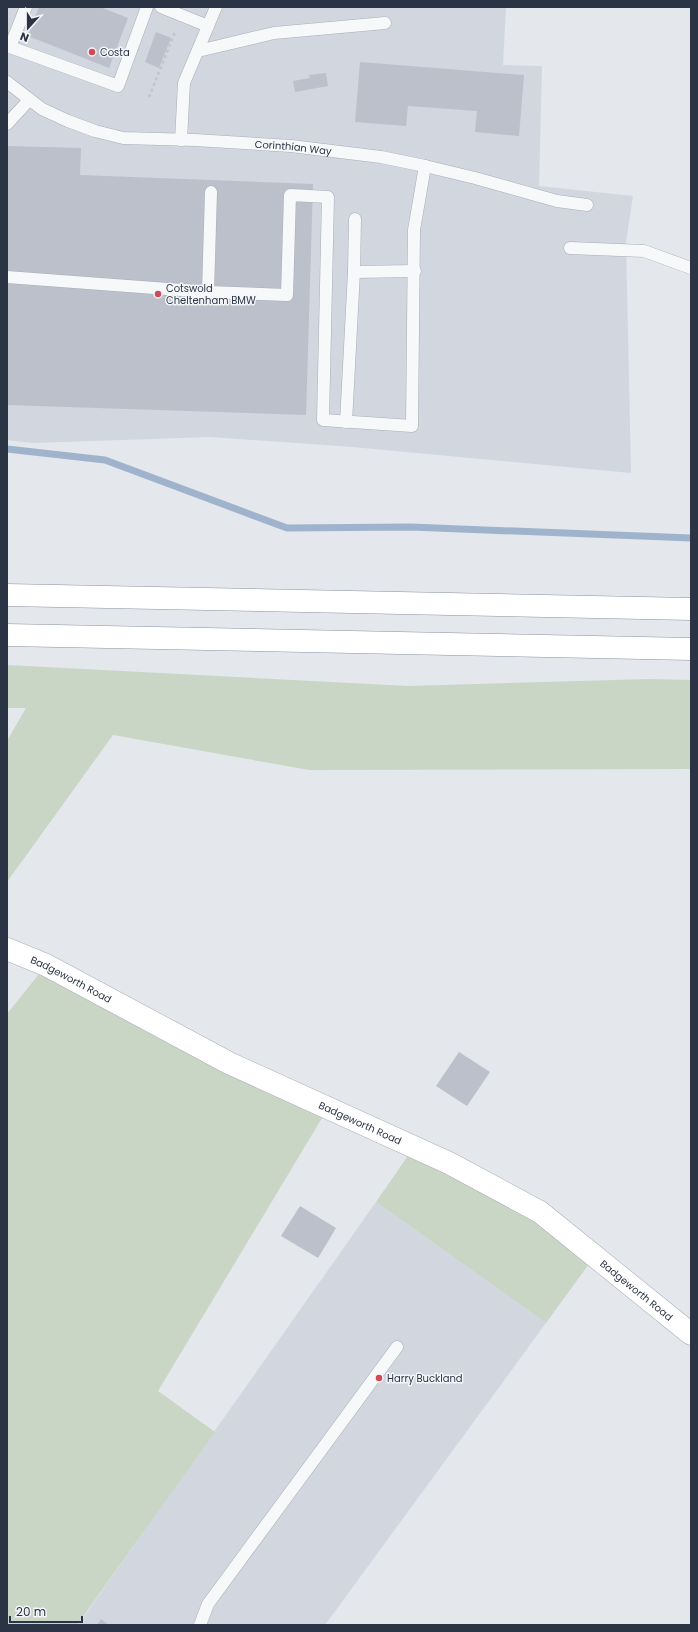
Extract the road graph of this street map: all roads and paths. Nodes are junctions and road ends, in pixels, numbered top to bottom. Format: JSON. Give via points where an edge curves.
{"nodes":[{"id":1,"x":26,"y":7,"type":"edge"},
{"id":2,"x":147,"y":7,"type":"edge"},
{"id":3,"x":161,"y":7,"type":"edge"},
{"id":4,"x":216,"y":7,"type":"edge"},
{"id":5,"x":181,"y":15,"type":"junction"},
{"id":6,"x":385,"y":23,"type":"dead end"},
{"id":7,"x":208,"y":26,"type":"junction"},
{"id":8,"x":198,"y":51,"type":"junction"},
{"id":9,"x":7,"y":82,"type":"edge"},
{"id":10,"x":149,"y":97,"type":"dead end"},
{"id":11,"x":29,"y":100,"type":"junction"},
{"id":12,"x":7,"y":124,"type":"edge"},
{"id":13,"x":181,"y":140,"type":"junction"},
{"id":14,"x":426,"y":166,"type":"junction"},
{"id":15,"x":211,"y":192,"type":"dead end"},
{"id":16,"x":587,"y":205,"type":"dead end"},
{"id":17,"x":355,"y":219,"type":"dead end"},
{"id":18,"x":570,"y":248,"type":"dead end"},
{"id":19,"x":691,"y":268,"type":"edge"},
{"id":20,"x":415,"y":271,"type":"junction"},
{"id":21,"x":354,"y":272,"type":"junction"},
{"id":22,"x":7,"y":277,"type":"edge"},
{"id":23,"x":208,"y":292,"type":"junction"},
{"id":24,"x":346,"y":422,"type":"junction"},
{"id":25,"x":7,"y":595,"type":"edge"},
{"id":26,"x":691,"y":609,"type":"edge"},
{"id":27,"x":7,"y":635,"type":"edge"},
{"id":28,"x":691,"y":649,"type":"edge"},
{"id":29,"x":7,"y":949,"type":"edge"},
{"id":30,"x":691,"y":1334,"type":"edge"},
{"id":31,"x":397,"y":1347,"type":"dead end"},
{"id":32,"x":200,"y":1625,"type":"edge"}],
"edges":[{"from":1,"to":2,"type":"lane","via":[[10,47],[118,86]]},
{"from":3,"to":5,"type":"lane"},
{"from":4,"to":7,"type":"lane"},
{"from":5,"to":7,"type":"lane"},
{"from":5,"to":10,"type":"path"},
{"from":6,"to":8,"type":"lane","via":[[274,33]]},
{"from":7,"to":8,"type":"lane"},
{"from":8,"to":13,"type":"lane","via":[[184,83]]},
{"from":9,"to":11,"type":"lane","name":"Corinthian Way"},
{"from":11,"to":12,"type":"lane"},
{"from":11,"to":13,"type":"lane","name":"Corinthian Way","via":[[68,121],[95,131],[123,138]]},
{"from":13,"to":14,"type":"lane","name":"Corinthian Way","via":[[291,146]]},
{"from":14,"to":16,"type":"lane","name":"Corinthian Way","via":[[557,201]]},
{"from":14,"to":20,"type":"lane","via":[[414,230]]},
{"from":15,"to":23,"type":"lane"},
{"from":17,"to":21,"type":"lane"},
{"from":18,"to":19,"type":"lane","via":[[644,251]]},
{"from":20,"to":21,"type":"lane"},
{"from":20,"to":24,"type":"lane","via":[[412,426]]},
{"from":21,"to":24,"type":"lane"},
{"from":22,"to":23,"type":"lane"},
{"from":23,"to":24,"type":"lane","via":[[287,295],[290,195],[328,197],[323,420]]},
{"from":25,"to":26,"type":"main road"},
{"from":27,"to":28,"type":"main road"},
{"from":29,"to":30,"type":"main road","name":"Badgeworth Road","via":[[46,965],[229,1063],[449,1163],[540,1212]]},
{"from":31,"to":32,"type":"lane","via":[[208,1604]]}]}
